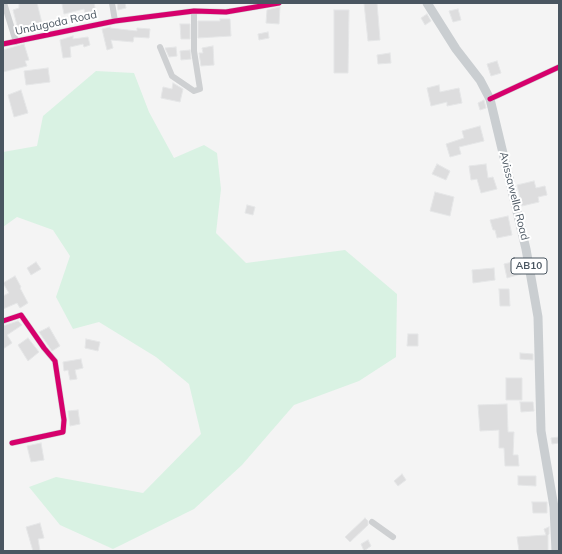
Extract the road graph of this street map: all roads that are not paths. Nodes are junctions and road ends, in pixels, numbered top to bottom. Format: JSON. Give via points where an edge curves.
{"nodes":[{"id":1,"x":4,"y":3,"type":"edge"},
{"id":2,"x":112,"y":3,"type":"edge"},
{"id":3,"x":279,"y":3,"type":"edge"},
{"id":4,"x":427,"y":3,"type":"edge"},
{"id":5,"x":194,"y":10,"type":"junction"},
{"id":6,"x":115,"y":21,"type":"junction"},
{"id":7,"x":16,"y":42,"type":"junction"},
{"id":8,"x":3,"y":44,"type":"edge"},
{"id":9,"x":160,"y":47,"type":"dead end"},
{"id":10,"x":559,"y":67,"type":"edge"},
{"id":11,"x":490,"y":99,"type":"junction"},
{"id":12,"x":3,"y":321,"type":"edge"},
{"id":13,"x":12,"y":443,"type":"dead end"},
{"id":14,"x":372,"y":522,"type":"dead end"},
{"id":15,"x":393,"y":537,"type":"dead end"},
{"id":16,"x":556,"y":551,"type":"edge"}],
"edges":[{"from":1,"to":7,"type":"street"},
{"from":2,"to":6,"type":"street"},
{"from":3,"to":5,"type":"street","name":"Undugoda Road","via":[[226,12]]},
{"from":4,"to":11,"type":"main road","name":"Avissawella Road","number":"AB10","via":[[456,49],[480,80]]},
{"from":5,"to":6,"type":"street","name":"Undugoda Road"},
{"from":5,"to":9,"type":"street","via":[[194,51],[200,89],[194,91],[172,76]]},
{"from":6,"to":7,"type":"street","name":"Undugoda Road"},
{"from":7,"to":8,"type":"street","name":"Undugoda Road"},
{"from":10,"to":11,"type":"street"},
{"from":11,"to":16,"type":"main road","name":"Avissawella Road","number":"AB10","via":[[526,249],[538,317],[541,431],[554,506]]},
{"from":12,"to":13,"type":"street","via":[[21,315],[56,361],[64,420],[63,432]]},
{"from":14,"to":15,"type":"street"}]}
